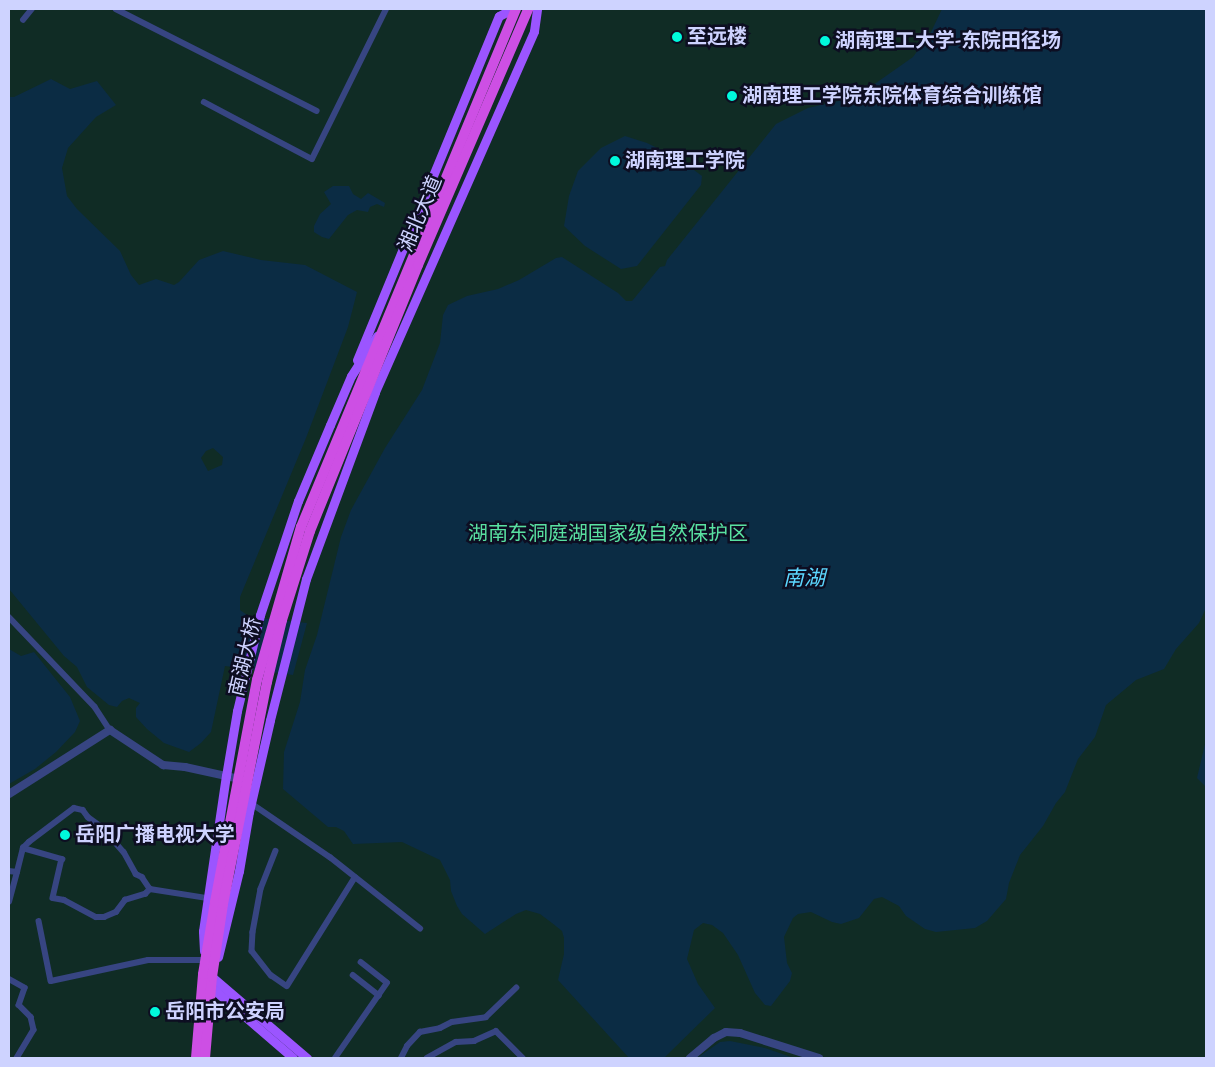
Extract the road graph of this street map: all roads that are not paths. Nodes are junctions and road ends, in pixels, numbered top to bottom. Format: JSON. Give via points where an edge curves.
{"nodes":[{"id":1,"x":32,"y":9,"type":"edge"},
{"id":2,"x":116,"y":9,"type":"edge"},
{"id":3,"x":386,"y":9,"type":"edge"},
{"id":4,"x":514,"y":9,"type":"edge"},
{"id":5,"x":528,"y":9,"type":"edge"},
{"id":6,"x":536,"y":9,"type":"edge"},
{"id":7,"x":22,"y":20,"type":"dead end"},
{"id":8,"x":522,"y":22,"type":"junction"},
{"id":9,"x":204,"y":102,"type":"dead end"},
{"id":10,"x":317,"y":111,"type":"dead end"},
{"id":11,"x":372,"y":322,"type":"junction"},
{"id":12,"x":380,"y":332,"type":"junction"},
{"id":13,"x":388,"y":350,"type":"junction"},
{"id":14,"x":367,"y":352,"type":"junction"},
{"id":15,"x":350,"y":376,"type":"junction"},
{"id":16,"x":371,"y":378,"type":"junction"},
{"id":17,"x":348,"y":434,"type":"junction"},
{"id":18,"x":9,"y":617,"type":"edge"},
{"id":19,"x":110,"y":730,"type":"junction"},
{"id":20,"x":226,"y":776,"type":"junction"},
{"id":21,"x":256,"y":782,"type":"junction"},
{"id":22,"x":9,"y":794,"type":"edge"},
{"id":23,"x":222,"y":799,"type":"junction"},
{"id":24,"x":251,"y":803,"type":"junction"},
{"id":25,"x":23,"y":848,"type":"junction"},
{"id":26,"x":276,"y":851,"type":"dead end"},
{"id":27,"x":9,"y":871,"type":"edge"},
{"id":28,"x":17,"y":872,"type":"junction"},
{"id":29,"x":355,"y":877,"type":"junction"},
{"id":30,"x":150,"y":889,"type":"junction"},
{"id":31,"x":215,"y":901,"type":"junction"},
{"id":32,"x":9,"y":902,"type":"edge"},
{"id":33,"x":38,"y":921,"type":"dead end"},
{"id":34,"x":420,"y":928,"type":"dead end"},
{"id":35,"x":205,"y":960,"type":"junction"},
{"id":36,"x":361,"y":963,"type":"dead end"},
{"id":37,"x":353,"y":975,"type":"dead end"},
{"id":38,"x":9,"y":979,"type":"edge"},
{"id":39,"x":207,"y":981,"type":"junction"},
{"id":40,"x":516,"y":988,"type":"dead end"},
{"id":41,"x":379,"y":995,"type":"junction"},
{"id":42,"x":17,"y":1058,"type":"edge"},
{"id":43,"x":196,"y":1058,"type":"edge"},
{"id":44,"x":205,"y":1058,"type":"edge"},
{"id":45,"x":293,"y":1058,"type":"edge"},
{"id":46,"x":306,"y":1058,"type":"edge"},
{"id":47,"x":335,"y":1058,"type":"edge"},
{"id":48,"x":401,"y":1058,"type":"edge"},
{"id":49,"x":427,"y":1058,"type":"edge"},
{"id":50,"x":524,"y":1058,"type":"edge"},
{"id":51,"x":690,"y":1058,"type":"edge"},
{"id":52,"x":819,"y":1058,"type":"edge"}],
"edges":[{"from":1,"to":7,"type":"street"},
{"from":2,"to":10,"type":"street"},
{"from":3,"to":9,"type":"street","via":[[312,158]]},
{"from":4,"to":11,"type":"main road","via":[[499,16]]},
{"from":4,"to":12,"type":"highway","name":"湘北大道"},
{"from":5,"to":8,"type":"highway","name":"湘北大道"},
{"from":6,"to":8,"type":"main road"},
{"from":6,"to":13,"type":"main road","via":[[534,31]]},
{"from":8,"to":13,"type":"highway","name":"湘北大道"},
{"from":11,"to":14,"type":"main road"},
{"from":11,"to":15,"type":"main road"},
{"from":12,"to":14,"type":"main road"},
{"from":12,"to":16,"type":"highway","name":"湘北大道"},
{"from":13,"to":16,"type":"highway","name":"湘北大道"},
{"from":13,"to":16,"type":"main road"},
{"from":14,"to":15,"type":"main road"},
{"from":14,"to":16,"type":"main road"},
{"from":15,"to":20,"type":"main road","via":[[298,501],[260,615],[237,711]]},
{"from":16,"to":17,"type":"highway","name":"湘北大道"},
{"from":17,"to":21,"type":"main road","via":[[306,579]]},
{"from":17,"to":31,"type":"highway","name":"南湖大桥","bridge":true,"via":[[301,527],[273,619],[257,680]]},
{"from":18,"to":19,"type":"street","via":[[95,707]]},
{"from":19,"to":20,"type":"street","via":[[163,765]]},
{"from":19,"to":22,"type":"street"},
{"from":20,"to":21,"type":"street"},
{"from":20,"to":23,"type":"main road"},
{"from":21,"to":24,"type":"main road"},
{"from":23,"to":24,"type":"main road","via":[[239,790]]},
{"from":23,"to":31,"type":"main road"},
{"from":24,"to":29,"type":"street"},
{"from":24,"to":39,"type":"main road","via":[[225,937]]},
{"from":25,"to":28,"type":"street"},
{"from":25,"to":30,"type":"street","via":[[64,814],[74,808],[83,810],[124,852],[136,874]]},
{"from":25,"to":30,"type":"street","via":[[62,859],[53,898],[64,900],[96,917],[116,912],[125,900],[145,894]]},
{"from":26,"to":29,"type":"street","via":[[261,889],[252,951],[271,975],[287,986]]},
{"from":27,"to":28,"type":"street"},
{"from":28,"to":32,"type":"street"},
{"from":29,"to":34,"type":"street"},
{"from":30,"to":31,"type":"street"},
{"from":31,"to":35,"type":"highway"},
{"from":31,"to":39,"type":"highway"},
{"from":33,"to":35,"type":"street","via":[[51,980],[148,960]]},
{"from":35,"to":39,"type":"highway"},
{"from":36,"to":41,"type":"street","via":[[387,983]]},
{"from":37,"to":41,"type":"street"},
{"from":38,"to":42,"type":"street","via":[[25,988],[19,1005],[31,1017],[34,1030]]},
{"from":39,"to":43,"type":"highway"},
{"from":39,"to":44,"type":"highway"},
{"from":39,"to":45,"type":"main road"},
{"from":39,"to":46,"type":"main road"},
{"from":40,"to":48,"type":"street","via":[[486,1017],[452,1022],[420,1032]]},
{"from":41,"to":47,"type":"street"},
{"from":49,"to":50,"type":"street","via":[[456,1042],[474,1041],[496,1031]]},
{"from":51,"to":52,"type":"street","via":[[726,1032],[740,1033]]}]}
